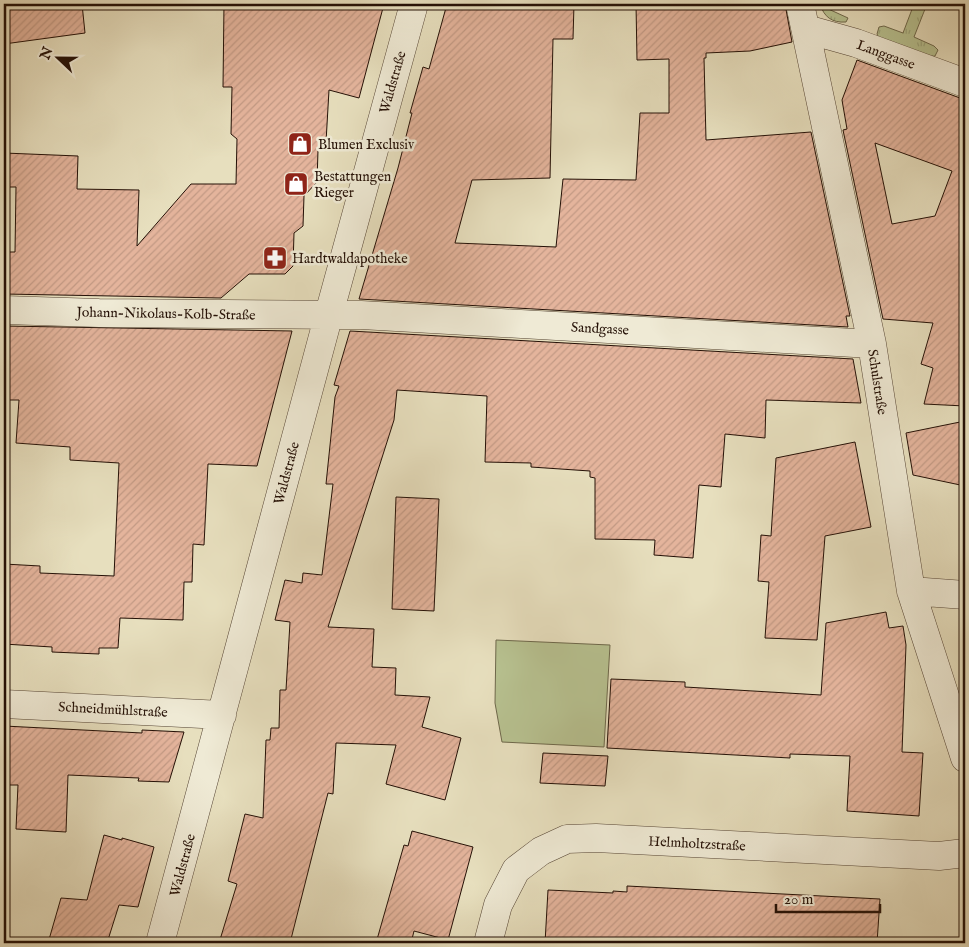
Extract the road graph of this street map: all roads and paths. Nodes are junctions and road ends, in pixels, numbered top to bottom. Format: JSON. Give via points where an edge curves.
{"nodes":[{"id":1,"x":414,"y":4,"type":"edge"},
{"id":2,"x":803,"y":16,"type":"edge"},
{"id":3,"x":965,"y":83,"type":"edge"},
{"id":4,"x":4,"y":310,"type":"edge"},
{"id":5,"x":329,"y":314,"type":"junction"},
{"id":6,"x":872,"y":344,"type":"junction"},
{"id":7,"x":911,"y":591,"type":"junction"},
{"id":8,"x":965,"y":595,"type":"edge"},
{"id":9,"x":4,"y":704,"type":"edge"},
{"id":10,"x":222,"y":715,"type":"junction"},
{"id":11,"x":965,"y":758,"type":"edge"},
{"id":12,"x":965,"y":853,"type":"edge"},
{"id":13,"x":160,"y":943,"type":"edge"},
{"id":14,"x":488,"y":943,"type":"edge"}],
"edges":[{"from":1,"to":5,"type":"street","name":"Waldstraße"},
{"from":2,"to":3,"type":"street","name":"Langgasse","via":[[856,43]]},
{"from":2,"to":6,"type":"street","name":"Schulstraße"},
{"from":4,"to":5,"type":"street","name":"Johann-Nikolaus-Kolb-Straße"},
{"from":5,"to":6,"type":"street","name":"Sandgasse"},
{"from":5,"to":10,"type":"street","name":"Waldstraße"},
{"from":6,"to":7,"type":"street","name":"Schulstraße"},
{"from":7,"to":8,"type":"street"},
{"from":7,"to":11,"type":"street","name":"Schulstraße"},
{"from":9,"to":10,"type":"street","name":"Schneidmühlstraße"},
{"from":10,"to":13,"type":"street","name":"Waldstraße"},
{"from":12,"to":14,"type":"street","name":"Helmholtzstraße","via":[[939,856],[596,838],[567,840],[541,851],[516,870],[498,905]]}]}
